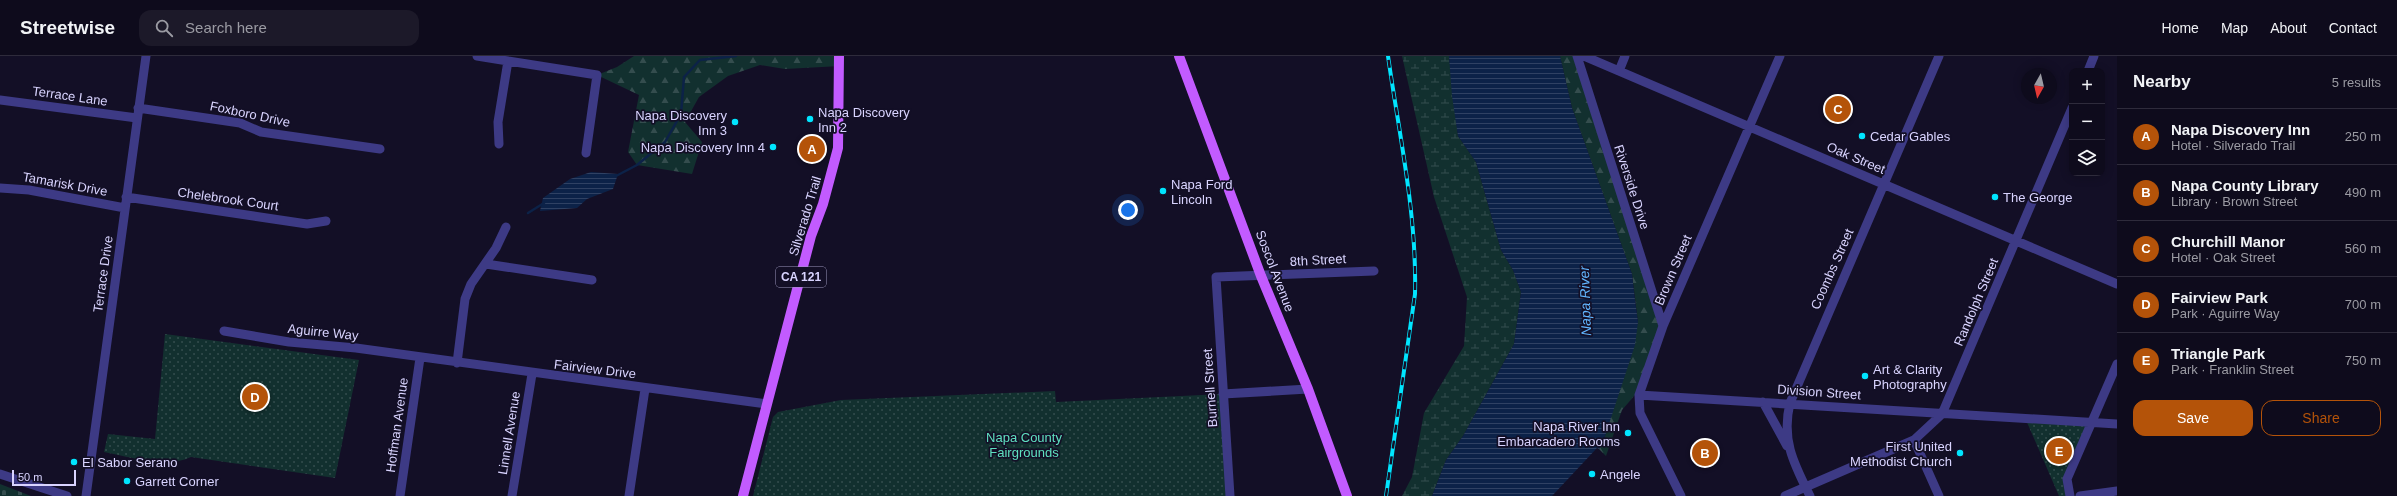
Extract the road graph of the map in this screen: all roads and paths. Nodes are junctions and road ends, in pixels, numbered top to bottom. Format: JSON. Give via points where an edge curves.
{"nodes":[{"id":1,"x":146,"y":56,"type":"edge"},
{"id":2,"x":477,"y":56,"type":"edge"},
{"id":3,"x":839,"y":56,"type":"edge"},
{"id":4,"x":1179,"y":56,"type":"edge"},
{"id":5,"x":1577,"y":56,"type":"edge"},
{"id":6,"x":1584,"y":56,"type":"edge"},
{"id":7,"x":1625,"y":56,"type":"edge"},
{"id":8,"x":1780,"y":56,"type":"edge"},
{"id":9,"x":1939,"y":56,"type":"edge"},
{"id":10,"x":2094,"y":56,"type":"edge"},
{"id":11,"x":508,"y":61,"type":"junction"},
{"id":12,"x":2089,"y":68,"type":"edge"},
{"id":13,"x":1619,"y":71,"type":"junction"},
{"id":14,"x":0,"y":100,"type":"edge"},
{"id":15,"x":138,"y":108,"type":"junction"},
{"id":16,"x":2069,"y":115,"type":"edge"},
{"id":17,"x":137,"y":118,"type":"junction"},
{"id":18,"x":1749,"y":126,"type":"junction"},
{"id":19,"x":499,"y":144,"type":"dead end"},
{"id":20,"x":380,"y":149,"type":"dead end"},
{"id":21,"x":586,"y":152,"type":"dead end"},
{"id":22,"x":1884,"y":185,"type":"junction"},
{"id":23,"x":0,"y":188,"type":"edge"},
{"id":24,"x":126,"y":197,"type":"junction"},
{"id":25,"x":125,"y":208,"type":"junction"},
{"id":26,"x":326,"y":221,"type":"dead end"},
{"id":27,"x":506,"y":227,"type":"dead end"},
{"id":28,"x":2015,"y":241,"type":"junction"},
{"id":29,"x":486,"y":264,"type":"junction"},
{"id":30,"x":1374,"y":271,"type":"dead end"},
{"id":31,"x":1262,"y":276,"type":"junction"},
{"id":32,"x":1216,"y":277,"type":"joint"},
{"id":33,"x":592,"y":280,"type":"dead end"},
{"id":34,"x":2117,"y":284,"type":"edge"},
{"id":35,"x":1663,"y":326,"type":"junction"},
{"id":36,"x":224,"y":331,"type":"dead end"},
{"id":37,"x":420,"y":358,"type":"junction"},
{"id":38,"x":458,"y":363,"type":"junction"},
{"id":39,"x":2117,"y":364,"type":"edge"},
{"id":40,"x":532,"y":374,"type":"junction"},
{"id":41,"x":645,"y":389,"type":"junction"},
{"id":42,"x":1308,"y":389,"type":"junction"},
{"id":43,"x":1223,"y":394,"type":"junction"},
{"id":44,"x":1639,"y":394,"type":"junction"},
{"id":45,"x":1763,"y":402,"type":"junction"},
{"id":46,"x":1790,"y":403,"type":"junction"},
{"id":47,"x":767,"y":404,"type":"junction"},
{"id":48,"x":1942,"y":414,"type":"junction"},
{"id":49,"x":2090,"y":424,"type":"junction"},
{"id":50,"x":2117,"y":424,"type":"edge"},
{"id":51,"x":1914,"y":440,"type":"junction"},
{"id":52,"x":1789,"y":450,"type":"junction"},
{"id":53,"x":0,"y":474,"type":"edge"},
{"id":54,"x":2117,"y":491,"type":"edge"},
{"id":55,"x":1808,"y":492,"type":"edge"},
{"id":56,"x":67,"y":496,"type":"edge"},
{"id":57,"x":86,"y":496,"type":"edge"},
{"id":58,"x":400,"y":496,"type":"edge"},
{"id":59,"x":512,"y":496,"type":"edge"},
{"id":60,"x":629,"y":496,"type":"edge"},
{"id":61,"x":742,"y":496,"type":"edge"},
{"id":62,"x":1230,"y":496,"type":"edge"},
{"id":63,"x":1347,"y":496,"type":"edge"},
{"id":64,"x":1681,"y":496,"type":"edge"},
{"id":65,"x":1785,"y":496,"type":"edge"},
{"id":66,"x":1939,"y":496,"type":"edge"},
{"id":67,"x":2070,"y":496,"type":"edge"},
{"id":68,"x":2080,"y":496,"type":"edge"}],
"edges":[{"from":1,"to":15,"type":"street","name":"Terrace Drive"},
{"from":2,"to":11,"type":"street"},
{"from":3,"to":47,"type":"main road","name":"Silverado Trail","number":"CA 121","via":[[838,148]]},
{"from":4,"to":31,"type":"main road","name":"Soscol Avenue"},
{"from":5,"to":35,"type":"street","name":"Riverside Drive"},
{"from":6,"to":13,"type":"street","name":"Oak Street"},
{"from":7,"to":13,"type":"street"},
{"from":8,"to":18,"type":"street","name":"Brown Street"},
{"from":9,"to":22,"type":"street","name":"Coombs Street"},
{"from":10,"to":12,"type":"street"},
{"from":11,"to":19,"type":"street","via":[[498,122]]},
{"from":11,"to":21,"type":"street","via":[[597,75]]},
{"from":13,"to":18,"type":"street","name":"Oak Street"},
{"from":14,"to":17,"type":"street","name":"Terrace Lane"},
{"from":15,"to":17,"type":"street","name":"Terrace Drive"},
{"from":15,"to":20,"type":"street","name":"Foxboro Drive","via":[[240,123],[261,132]]},
{"from":16,"to":28,"type":"street","name":"Randolph Street"},
{"from":17,"to":24,"type":"street","name":"Terrace Drive"},
{"from":18,"to":22,"type":"street","name":"Oak Street"},
{"from":18,"to":35,"type":"street","name":"Brown Street"},
{"from":22,"to":28,"type":"street","name":"Oak Street"},
{"from":22,"to":46,"type":"street","name":"Coombs Street"},
{"from":23,"to":25,"type":"street","name":"Tamarisk Drive","via":[[30,190]]},
{"from":24,"to":25,"type":"street","name":"Terrace Drive"},
{"from":24,"to":26,"type":"street","name":"Chelebrook Court","via":[[307,224]]},
{"from":25,"to":57,"type":"street","name":"Terrace Drive"},
{"from":27,"to":29,"type":"street"},
{"from":28,"to":34,"type":"street","name":"Oak Street"},
{"from":28,"to":48,"type":"street","name":"Randolph Street"},
{"from":29,"to":33,"type":"street"},
{"from":29,"to":38,"type":"street","via":[[470,284]]},
{"from":30,"to":31,"type":"street","name":"8th Street"},
{"from":31,"to":32,"type":"street","name":"8th Street"},
{"from":31,"to":42,"type":"main road","name":"Soscol Avenue"},
{"from":32,"to":43,"type":"street","name":"Burnell Street"},
{"from":35,"to":44,"type":"street","name":"Brown Street"},
{"from":36,"to":37,"type":"street","name":"Aguirre Way","via":[[289,342],[356,348]]},
{"from":37,"to":38,"type":"street","name":"Fairview Drive"},
{"from":37,"to":58,"type":"street","name":"Hoffman Avenue"},
{"from":38,"to":40,"type":"street","name":"Fairview Drive"},
{"from":39,"to":49,"type":"street"},
{"from":40,"to":41,"type":"street","name":"Fairview Drive"},
{"from":40,"to":59,"type":"street","name":"Linnell Avenue"},
{"from":41,"to":47,"type":"street","name":"Fairview Drive"},
{"from":41,"to":60,"type":"street"},
{"from":42,"to":43,"type":"street"},
{"from":42,"to":63,"type":"main road","name":"Soscol Avenue"},
{"from":43,"to":62,"type":"street","name":"Burnell Street"},
{"from":44,"to":45,"type":"street","name":"Division Street"},
{"from":44,"to":64,"type":"street","name":"Brown Street","via":[[1640,413]]},
{"from":45,"to":46,"type":"street","name":"Division Street"},
{"from":45,"to":52,"type":"street"},
{"from":46,"to":48,"type":"street","name":"Division Street"},
{"from":46,"to":52,"type":"street","name":"Coombs Street","via":[[1786,426]]},
{"from":47,"to":61,"type":"main road","name":"Silverado Trail","number":"CA 121"},
{"from":48,"to":49,"type":"street","name":"Division Street"},
{"from":48,"to":51,"type":"street","name":"Randolph Street"},
{"from":49,"to":50,"type":"street","name":"Division Street"},
{"from":49,"to":67,"type":"street","via":[[2067,479]]},
{"from":51,"to":55,"type":"street","name":"Randolph Street"},
{"from":51,"to":66,"type":"street"},
{"from":52,"to":55,"type":"street","name":"Coombs Street"},
{"from":53,"to":56,"type":"street"},
{"from":54,"to":68,"type":"street"},
{"from":55,"to":65,"type":"street","name":"Randolph Street"}]}
